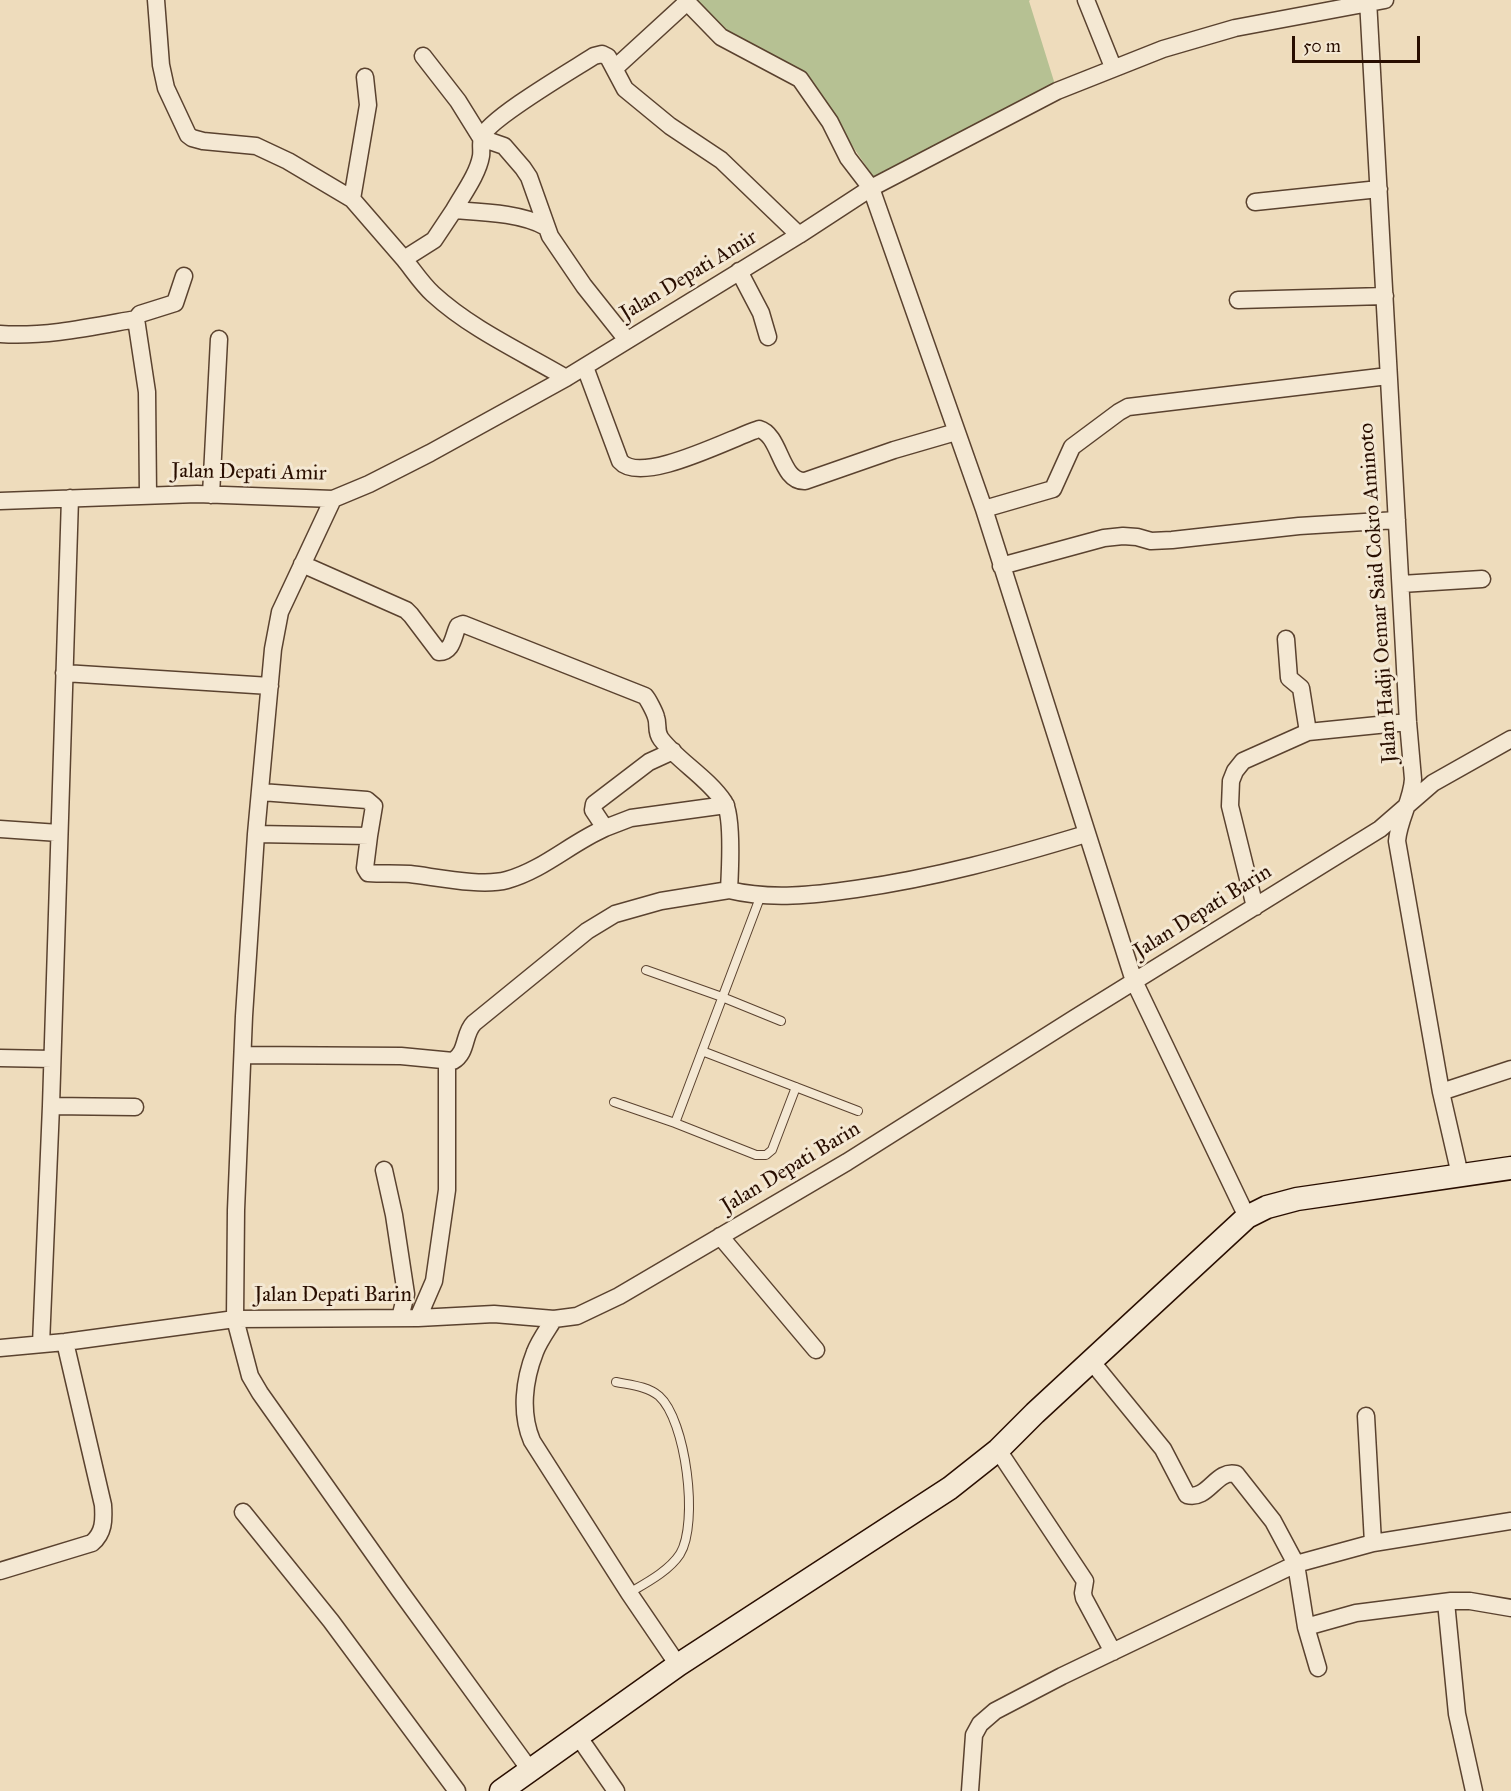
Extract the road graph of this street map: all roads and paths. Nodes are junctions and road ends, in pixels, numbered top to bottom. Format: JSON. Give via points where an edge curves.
{"nodes":[{"id":1,"x":156,"y":0,"type":"edge"},
{"id":2,"x":1086,"y":0,"type":"edge"},
{"id":3,"x":1385,"y":0,"type":"edge"},
{"id":4,"x":686,"y":1,"type":"edge"},
{"id":5,"x":1368,"y":2,"type":"edge"},
{"id":6,"x":423,"y":56,"type":"dead end"},
{"id":7,"x":1113,"y":67,"type":"junction"},
{"id":8,"x":615,"y":68,"type":"junction"},
{"id":9,"x":365,"y":77,"type":"dead end"},
{"id":10,"x":481,"y":138,"type":"junction"},
{"id":11,"x":871,"y":188,"type":"junction"},
{"id":12,"x":1379,"y":189,"type":"junction"},
{"id":13,"x":352,"y":199,"type":"junction"},
{"id":14,"x":1255,"y":202,"type":"dead end"},
{"id":15,"x":454,"y":210,"type":"junction"},
{"id":16,"x":546,"y":226,"type":"junction"},
{"id":17,"x":799,"y":235,"type":"junction"},
{"id":18,"x":404,"y":258,"type":"junction"},
{"id":19,"x":739,"y":271,"type":"junction"},
{"id":20,"x":184,"y":276,"type":"dead end"},
{"id":21,"x":1385,"y":296,"type":"junction"},
{"id":22,"x":1238,"y":300,"type":"dead end"},
{"id":23,"x":136,"y":319,"type":"junction"},
{"id":24,"x":0,"y":334,"type":"edge"},
{"id":25,"x":768,"y":337,"type":"dead end"},
{"id":26,"x":219,"y":339,"type":"dead end"},
{"id":27,"x":627,"y":340,"type":"junction"},
{"id":28,"x":585,"y":367,"type":"junction"},
{"id":29,"x":1388,"y":376,"type":"junction"},
{"id":30,"x":566,"y":378,"type":"junction"},
{"id":31,"x":956,"y":432,"type":"junction"},
{"id":32,"x":148,"y":495,"type":"junction"},
{"id":33,"x":211,"y":495,"type":"junction"},
{"id":34,"x":70,"y":498,"type":"junction"},
{"id":35,"x":333,"y":498,"type":"junction"},
{"id":36,"x":0,"y":501,"type":"edge"},
{"id":37,"x":984,"y":509,"type":"junction"},
{"id":38,"x":1397,"y":520,"type":"junction"},
{"id":39,"x":302,"y":564,"type":"junction"},
{"id":40,"x":1002,"y":566,"type":"junction"},
{"id":41,"x":1482,"y":579,"type":"dead end"},
{"id":42,"x":1401,"y":584,"type":"junction"},
{"id":43,"x":1286,"y":639,"type":"dead end"},
{"id":44,"x":64,"y":673,"type":"junction"},
{"id":45,"x":270,"y":686,"type":"junction"},
{"id":46,"x":1408,"y":722,"type":"junction"},
{"id":47,"x":1308,"y":732,"type":"junction"},
{"id":48,"x":1511,"y":739,"type":"edge"},
{"id":49,"x":673,"y":751,"type":"junction"},
{"id":50,"x":261,"y":792,"type":"junction"},
{"id":51,"x":726,"y":805,"type":"junction"},
{"id":52,"x":1406,"y":806,"type":"junction"},
{"id":53,"x":605,"y":828,"type":"junction"},
{"id":54,"x":0,"y":829,"type":"edge"},
{"id":55,"x":59,"y":833,"type":"junction"},
{"id":56,"x":256,"y":834,"type":"junction"},
{"id":57,"x":1086,"y":834,"type":"junction"},
{"id":58,"x":369,"y":836,"type":"junction"},
{"id":59,"x":729,"y":890,"type":"junction"},
{"id":60,"x":761,"y":894,"type":"junction"},
{"id":61,"x":1255,"y":907,"type":"junction"},
{"id":62,"x":646,"y":970,"type":"dead end"},
{"id":63,"x":1134,"y":981,"type":"junction"},
{"id":64,"x":722,"y":997,"type":"junction"},
{"id":65,"x":782,"y":1021,"type":"dead end"},
{"id":66,"x":702,"y":1051,"type":"junction"},
{"id":67,"x":243,"y":1055,"type":"junction"},
{"id":68,"x":0,"y":1058,"type":"edge"},
{"id":69,"x":52,"y":1059,"type":"junction"},
{"id":70,"x":447,"y":1062,"type":"junction"},
{"id":71,"x":1511,"y":1069,"type":"edge"},
{"id":72,"x":796,"y":1087,"type":"junction"},
{"id":73,"x":1441,"y":1092,"type":"junction"},
{"id":74,"x":614,"y":1102,"type":"dead end"},
{"id":75,"x":51,"y":1106,"type":"junction"},
{"id":76,"x":135,"y":1107,"type":"dead end"},
{"id":77,"x":858,"y":1111,"type":"dead end"},
{"id":78,"x":675,"y":1123,"type":"junction"},
{"id":79,"x":1511,"y":1168,"type":"edge"},
{"id":80,"x":384,"y":1170,"type":"dead end"},
{"id":81,"x":1460,"y":1175,"type":"junction"},
{"id":82,"x":1248,"y":1217,"type":"junction"},
{"id":83,"x":720,"y":1236,"type":"junction"},
{"id":84,"x":406,"y":1294,"type":"junction"},
{"id":85,"x":419,"y":1314,"type":"junction"},
{"id":86,"x":400,"y":1318,"type":"junction"},
{"id":87,"x":235,"y":1319,"type":"junction"},
{"id":88,"x":554,"y":1319,"type":"junction"},
{"id":89,"x":65,"y":1342,"type":"junction"},
{"id":90,"x":41,"y":1344,"type":"junction"},
{"id":91,"x":0,"y":1348,"type":"edge"},
{"id":92,"x":816,"y":1350,"type":"dead end"},
{"id":93,"x":1092,"y":1362,"type":"junction"},
{"id":94,"x":616,"y":1382,"type":"dead end"},
{"id":95,"x":1366,"y":1416,"type":"dead end"},
{"id":96,"x":998,"y":1450,"type":"junction"},
{"id":97,"x":243,"y":1512,"type":"dead end"},
{"id":98,"x":1511,"y":1521,"type":"edge"},
{"id":99,"x":1373,"y":1543,"type":"junction"},
{"id":100,"x":1296,"y":1564,"type":"junction"},
{"id":101,"x":0,"y":1570,"type":"edge"},
{"id":102,"x":629,"y":1593,"type":"junction"},
{"id":103,"x":1446,"y":1602,"type":"junction"},
{"id":104,"x":1511,"y":1608,"type":"edge"},
{"id":105,"x":1306,"y":1627,"type":"junction"},
{"id":106,"x":1113,"y":1652,"type":"junction"},
{"id":107,"x":678,"y":1665,"type":"junction"},
{"id":108,"x":1318,"y":1668,"type":"dead end"},
{"id":109,"x":578,"y":1736,"type":"junction"},
{"id":110,"x":530,"y":1770,"type":"junction"},
{"id":111,"x":458,"y":1791,"type":"edge"},
{"id":112,"x":501,"y":1791,"type":"edge"},
{"id":113,"x":616,"y":1791,"type":"edge"},
{"id":114,"x":970,"y":1791,"type":"edge"},
{"id":115,"x":1474,"y":1791,"type":"edge"}],
"edges":[{"from":1,"to":13,"type":"street","via":[[166,88],[188,135],[203,141],[256,146]]},
{"from":2,"to":7,"type":"street"},
{"from":3,"to":5,"type":"street","name":"Jalan Depati Amir"},
{"from":4,"to":8,"type":"street"},
{"from":4,"to":11,"type":"street","via":[[721,37],[800,79]]},
{"from":5,"to":7,"type":"street","name":"Jalan Depati Amir","via":[[1235,28]]},
{"from":5,"to":12,"type":"street","name":"Jalan Hadji Oemar Said Cokro Aminoto"},
{"from":6,"to":10,"type":"street"},
{"from":7,"to":11,"type":"street","name":"Jalan Depati Amir","via":[[1057,91]]},
{"from":8,"to":10,"type":"street","via":[[608,57],[594,56],[488,126]]},
{"from":8,"to":17,"type":"street","via":[[625,89],[721,160]]},
{"from":9,"to":13,"type":"street","via":[[368,105]]},
{"from":10,"to":15,"type":"street","via":[[482,155]]},
{"from":10,"to":16,"type":"street","via":[[504,146],[523,168]]},
{"from":11,"to":17,"type":"street","name":"Jalan Depati Amir"},
{"from":11,"to":31,"type":"street"},
{"from":12,"to":14,"type":"street"},
{"from":12,"to":21,"type":"street","name":"Jalan Hadji Oemar Said Cokro Aminoto"},
{"from":13,"to":18,"type":"street"},
{"from":15,"to":16,"type":"street","via":[[536,221]]},
{"from":15,"to":18,"type":"street","via":[[434,240]]},
{"from":16,"to":27,"type":"street","via":[[584,286]]},
{"from":17,"to":19,"type":"street","name":"Jalan Depati Amir"},
{"from":18,"to":30,"type":"street","via":[[446,304]]},
{"from":19,"to":25,"type":"street"},
{"from":19,"to":27,"type":"street","name":"Jalan Depati Amir"},
{"from":20,"to":23,"type":"street","via":[[175,303],[140,314]]},
{"from":21,"to":22,"type":"street"},
{"from":21,"to":29,"type":"street","name":"Jalan Hadji Oemar Said Cokro Aminoto"},
{"from":23,"to":24,"type":"street","via":[[74,331]]},
{"from":23,"to":32,"type":"street","via":[[147,392]]},
{"from":26,"to":33,"type":"street"},
{"from":27,"to":28,"type":"street","name":"Jalan Depati Amir"},
{"from":28,"to":30,"type":"street","name":"Jalan Depati Amir"},
{"from":28,"to":31,"type":"street","via":[[620,461],[631,468],[662,466],[759,429],[769,435],[792,476],[801,482]]},
{"from":29,"to":37,"type":"street","via":[[1128,407],[1072,447],[1053,489]]},
{"from":29,"to":38,"type":"street","name":"Jalan Hadji Oemar Said Cokro Aminoto"},
{"from":30,"to":35,"type":"street","name":"Jalan Depati Amir","via":[[430,453]]},
{"from":31,"to":37,"type":"street"},
{"from":32,"to":33,"type":"street","name":"Jalan Depati Amir"},
{"from":32,"to":34,"type":"street","name":"Jalan Depati Amir"},
{"from":33,"to":35,"type":"street","name":"Jalan Depati Amir"},
{"from":34,"to":36,"type":"street","name":"Jalan Depati Amir"},
{"from":34,"to":44,"type":"street"},
{"from":35,"to":39,"type":"street"},
{"from":37,"to":40,"type":"street"},
{"from":38,"to":40,"type":"street","via":[[1172,540],[1104,538]]},
{"from":38,"to":42,"type":"street","name":"Jalan Hadji Oemar Said Cokro Aminoto"},
{"from":39,"to":45,"type":"street","via":[[280,612]]},
{"from":39,"to":49,"type":"street","via":[[406,610],[439,652],[447,651],[458,626],[463,624],[645,696],[656,717],[658,734]]},
{"from":40,"to":57,"type":"street"},
{"from":41,"to":42,"type":"street"},
{"from":42,"to":46,"type":"street","name":"Jalan Hadji Oemar Said Cokro Aminoto"},
{"from":43,"to":47,"type":"street","via":[[1289,678],[1301,688]]},
{"from":44,"to":45,"type":"street"},
{"from":44,"to":55,"type":"street"},
{"from":45,"to":50,"type":"street"},
{"from":46,"to":47,"type":"street"},
{"from":46,"to":52,"type":"street","name":"Jalan Hadji Oemar Said Cokro Aminoto","via":[[1413,779]]},
{"from":47,"to":61,"type":"street","via":[[1243,761],[1231,781],[1230,806]]},
{"from":48,"to":52,"type":"street","name":"Jalan Depati Barin","via":[[1433,783]]},
{"from":49,"to":51,"type":"street"},
{"from":49,"to":53,"type":"street","via":[[649,762],[594,804],[593,810]]},
{"from":50,"to":56,"type":"street"},
{"from":50,"to":58,"type":"street","via":[[367,800],[374,806]]},
{"from":51,"to":53,"type":"street","via":[[630,818]]},
{"from":51,"to":59,"type":"street"},
{"from":52,"to":61,"type":"street","name":"Jalan Depati Barin","via":[[1380,829]]},
{"from":52,"to":73,"type":"street","name":"Jalan Hadji Oemar Said Cokro Aminoto","via":[[1398,832],[1398,850]]},
{"from":53,"to":58,"type":"street","via":[[521,875],[495,882],[368,873],[365,868]]},
{"from":54,"to":55,"type":"street"},
{"from":55,"to":69,"type":"street"},
{"from":56,"to":58,"type":"street"},
{"from":56,"to":67,"type":"street"},
{"from":57,"to":60,"type":"street","via":[[997,861],[901,883],[816,894]]},
{"from":57,"to":63,"type":"street"},
{"from":59,"to":60,"type":"street"},
{"from":59,"to":70,"type":"street","via":[[623,911],[587,931],[483,1015],[469,1030],[461,1054]]},
{"from":60,"to":64,"type":"lane"},
{"from":61,"to":63,"type":"street","name":"Jalan Depati Barin"},
{"from":62,"to":64,"type":"lane"},
{"from":63,"to":82,"type":"street"},
{"from":63,"to":83,"type":"street","name":"Jalan Depati Barin","via":[[847,1162]]},
{"from":64,"to":65,"type":"lane"},
{"from":64,"to":66,"type":"lane"},
{"from":66,"to":72,"type":"lane"},
{"from":66,"to":78,"type":"lane"},
{"from":67,"to":70,"type":"street","via":[[401,1056]]},
{"from":67,"to":87,"type":"street"},
{"from":68,"to":69,"type":"street"},
{"from":69,"to":75,"type":"street"},
{"from":70,"to":85,"type":"street","via":[[447,1190],[434,1281]]},
{"from":71,"to":73,"type":"street"},
{"from":72,"to":77,"type":"lane"},
{"from":72,"to":78,"type":"lane","via":[[772,1150],[766,1155],[756,1155]]},
{"from":73,"to":81,"type":"street","name":"Jalan Hadji Oemar Said Cokro Aminoto"},
{"from":74,"to":78,"type":"lane"},
{"from":75,"to":76,"type":"street"},
{"from":75,"to":90,"type":"street"},
{"from":79,"to":81,"type":"main road"},
{"from":80,"to":84,"type":"street"},
{"from":81,"to":82,"type":"main road","via":[[1297,1199]]},
{"from":82,"to":93,"type":"main road"},
{"from":83,"to":88,"type":"street","name":"Jalan Depati Barin","via":[[599,1307],[577,1316]]},
{"from":83,"to":92,"type":"street"},
{"from":84,"to":85,"type":"street"},
{"from":84,"to":86,"type":"street"},
{"from":85,"to":86,"type":"street","name":"Jalan Depati Barin"},
{"from":85,"to":88,"type":"street","name":"Jalan Depati Barin"},
{"from":86,"to":87,"type":"street","name":"Jalan Depati Barin"},
{"from":87,"to":89,"type":"street","name":"Jalan Depati Barin"},
{"from":87,"to":110,"type":"street","via":[[250,1376],[260,1393]]},
{"from":88,"to":102,"type":"street","via":[[535,1352],[526,1392],[526,1428]]},
{"from":89,"to":90,"type":"street","name":"Jalan Depati Barin"},
{"from":89,"to":101,"type":"street","via":[[103,1505],[103,1527],[92,1543]]},
{"from":90,"to":91,"type":"street","name":"Jalan Depati Barin"},
{"from":93,"to":96,"type":"main road"},
{"from":93,"to":100,"type":"street","via":[[1163,1449],[1184,1492],[1197,1495],[1223,1476],[1236,1474],[1274,1521]]},
{"from":94,"to":102,"type":"lane","via":[[651,1390],[660,1397],[679,1438],[689,1485],[682,1550],[649,1581]]},
{"from":95,"to":99,"type":"street"},
{"from":96,"to":106,"type":"street","via":[[1085,1581],[1084,1598]]},
{"from":96,"to":107,"type":"main road","via":[[950,1488]]},
{"from":97,"to":111,"type":"street","via":[[331,1621]]},
{"from":98,"to":99,"type":"street"},
{"from":99,"to":100,"type":"street"},
{"from":100,"to":105,"type":"street"},
{"from":100,"to":106,"type":"street"},
{"from":102,"to":107,"type":"street"},
{"from":103,"to":104,"type":"street","via":[[1470,1601]]},
{"from":103,"to":105,"type":"street","via":[[1356,1613]]},
{"from":103,"to":115,"type":"street","via":[[1457,1714]]},
{"from":105,"to":108,"type":"street"},
{"from":106,"to":114,"type":"street","via":[[985,1719],[974,1735]]},
{"from":107,"to":109,"type":"main road"},
{"from":109,"to":110,"type":"main road"},
{"from":109,"to":113,"type":"street"},
{"from":110,"to":112,"type":"main road"}]}
